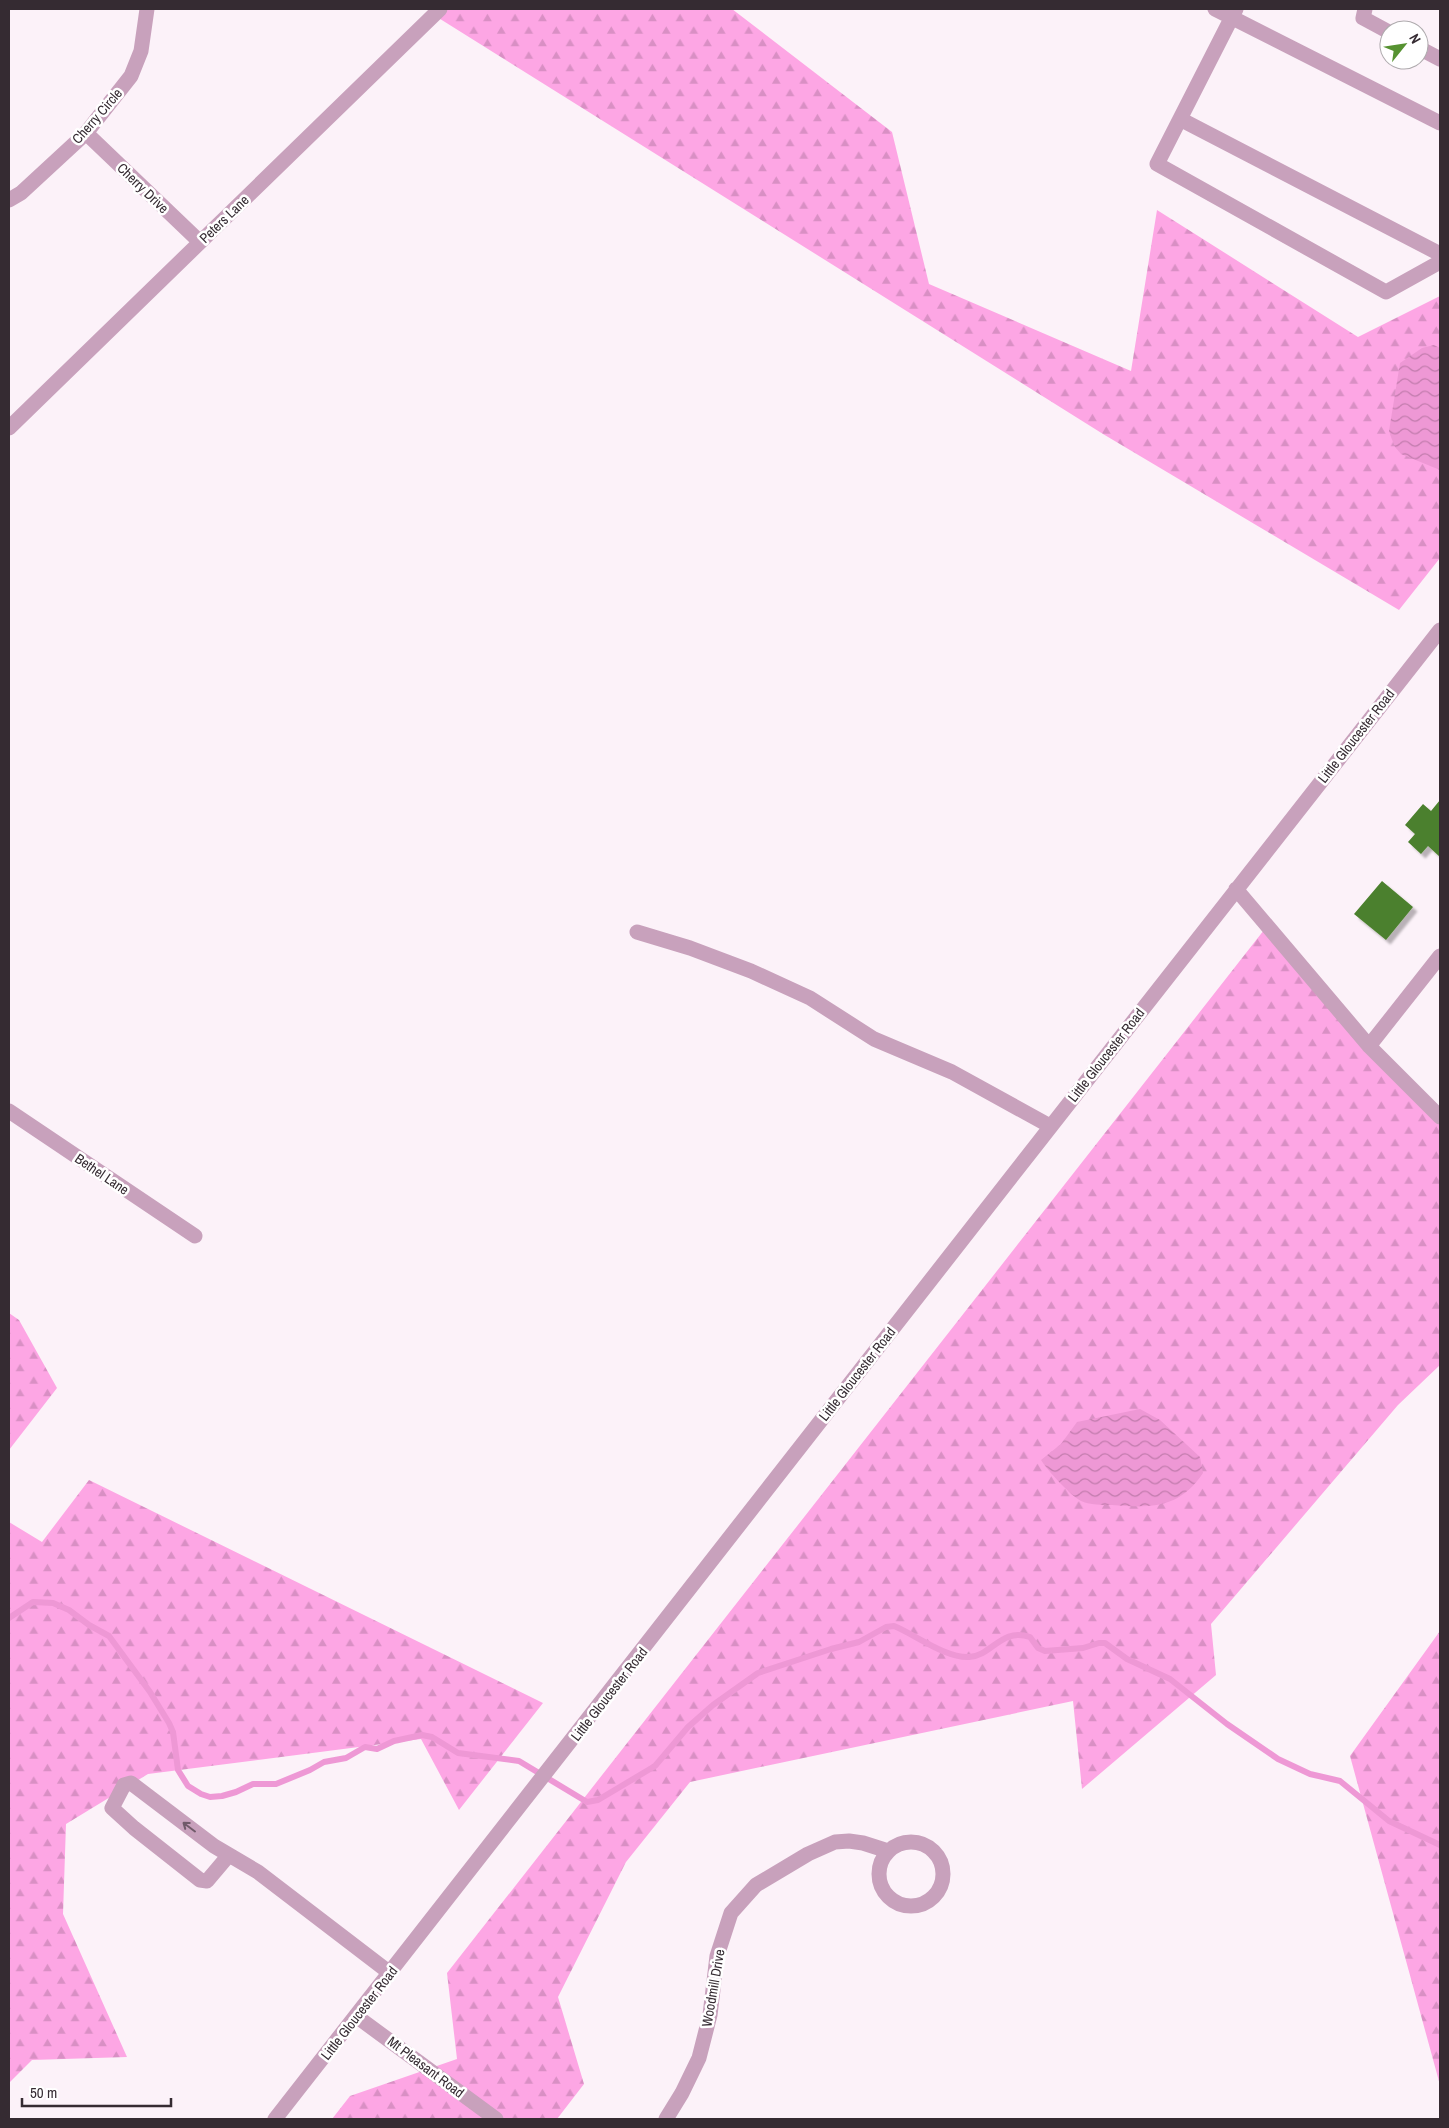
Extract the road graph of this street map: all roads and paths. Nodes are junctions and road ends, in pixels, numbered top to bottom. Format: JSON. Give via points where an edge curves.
{"nodes":[{"id":1,"x":147,"y":9,"type":"edge"},
{"id":2,"x":440,"y":9,"type":"edge"},
{"id":3,"x":1215,"y":9,"type":"edge"},
{"id":4,"x":1365,"y":9,"type":"edge"},
{"id":5,"x":1234,"y":13,"type":"edge"},
{"id":6,"x":1379,"y":27,"type":"edge"},
{"id":7,"x":1180,"y":118,"type":"junction"},
{"id":8,"x":1440,"y":123,"type":"edge"},
{"id":9,"x":86,"y":133,"type":"junction"},
{"id":10,"x":9,"y":200,"type":"edge"},
{"id":11,"x":200,"y":242,"type":"junction"},
{"id":12,"x":1440,"y":254,"type":"edge"},
{"id":13,"x":1440,"y":262,"type":"edge"},
{"id":14,"x":9,"y":428,"type":"edge"},
{"id":15,"x":1440,"y":630,"type":"edge"},
{"id":16,"x":1236,"y":889,"type":"junction"},
{"id":17,"x":637,"y":932,"type":"dead end"},
{"id":18,"x":1440,"y":956,"type":"edge"},
{"id":19,"x":1369,"y":1046,"type":"junction"},
{"id":20,"x":9,"y":1111,"type":"edge"},
{"id":21,"x":1440,"y":1117,"type":"edge"},
{"id":22,"x":1050,"y":1126,"type":"junction"},
{"id":23,"x":195,"y":1236,"type":"dead end"},
{"id":24,"x":888,"y":1851,"type":"junction"},
{"id":25,"x":229,"y":1855,"type":"junction"},
{"id":26,"x":390,"y":1973,"type":"junction"},
{"id":27,"x":356,"y":2016,"type":"junction"},
{"id":28,"x":275,"y":2119,"type":"edge"},
{"id":29,"x":496,"y":2119,"type":"edge"},
{"id":30,"x":666,"y":2119,"type":"edge"}],
"edges":[{"from":1,"to":9,"type":"street","name":"Cherry Circle","via":[[141,51],[131,76]]},
{"from":2,"to":11,"type":"street","name":"Peters Lane"},
{"from":3,"to":5,"type":"street"},
{"from":4,"to":6,"type":"street","via":[[1363,18]]},
{"from":5,"to":7,"type":"street"},
{"from":5,"to":8,"type":"street"},
{"from":7,"to":12,"type":"street"},
{"from":7,"to":13,"type":"street","via":[[1157,164],[1386,292]]},
{"from":9,"to":10,"type":"street","name":"Cherry Circle","via":[[21,193]]},
{"from":9,"to":11,"type":"street","name":"Cherry Drive"},
{"from":11,"to":14,"type":"street","name":"Peters Lane"},
{"from":15,"to":16,"type":"street","name":"Little Gloucester Road"},
{"from":16,"to":19,"type":"street"},
{"from":16,"to":22,"type":"street","name":"Little Gloucester Road"},
{"from":17,"to":22,"type":"street","via":[[751,971],[810,998],[874,1039],[952,1072]]},
{"from":18,"to":19,"type":"street"},
{"from":19,"to":21,"type":"street"},
{"from":20,"to":23,"type":"street","name":"Bethel Lane"},
{"from":22,"to":26,"type":"street","name":"Little Gloucester Road"},
{"from":24,"to":24,"type":"street","via":[[910,1842],[921,1843],[933,1850],[940,1860],[942,1881],[930,1899],[913,1906],[892,1899],[884,1891],[879,1868]]},
{"from":24,"to":30,"type":"street","name":"Woodmill Drive","via":[[864,1843],[835,1842],[756,1884],[731,1913],[716,1956],[710,2015],[699,2058]]},
{"from":25,"to":25,"type":"street","one_way":true,"via":[[131,1783],[124,1785],[112,1808],[200,1880],[207,1881]]},
{"from":25,"to":26,"type":"street","via":[[258,1872]]},
{"from":26,"to":27,"type":"street","name":"Little Gloucester Road"},
{"from":27,"to":28,"type":"street","name":"Little Gloucester Road"},
{"from":27,"to":29,"type":"street","name":"Mt Pleasant Road"}]}
